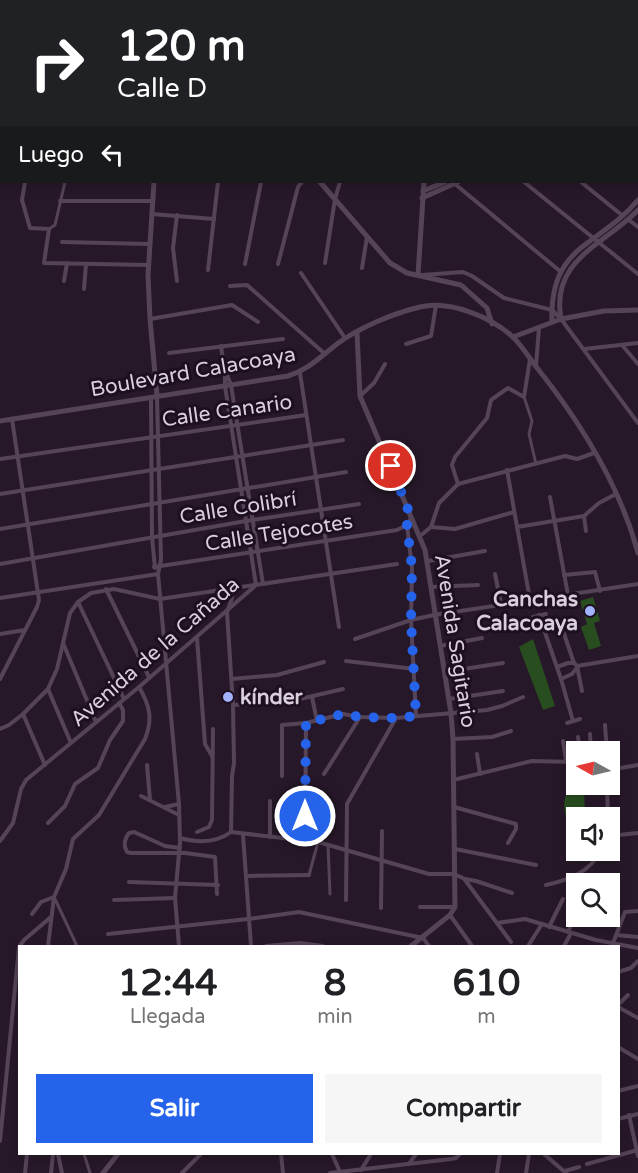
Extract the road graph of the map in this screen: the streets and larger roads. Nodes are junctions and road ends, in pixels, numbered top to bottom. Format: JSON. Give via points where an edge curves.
{"nodes":[{"id":1,"x":25,"y":183,"type":"edge"},
{"id":2,"x":65,"y":183,"type":"edge"},
{"id":3,"x":154,"y":183,"type":"edge"},
{"id":4,"x":218,"y":183,"type":"edge"},
{"id":5,"x":261,"y":183,"type":"edge"},
{"id":6,"x":302,"y":183,"type":"edge"},
{"id":7,"x":321,"y":183,"type":"edge"},
{"id":8,"x":340,"y":183,"type":"edge"},
{"id":9,"x":424,"y":183,"type":"edge"},
{"id":10,"x":443,"y":183,"type":"edge"},
{"id":11,"x":457,"y":183,"type":"edge"},
{"id":12,"x":526,"y":183,"type":"edge"},
{"id":13,"x":582,"y":183,"type":"edge"},
{"id":14,"x":423,"y":191,"type":"junction"},
{"id":15,"x":422,"y":198,"type":"junction"},
{"id":16,"x":335,"y":199,"type":"junction"},
{"id":17,"x":638,"y":200,"type":"edge"},
{"id":18,"x":60,"y":201,"type":"junction"},
{"id":19,"x":152,"y":201,"type":"junction"},
{"id":20,"x":638,"y":210,"type":"edge"},
{"id":21,"x":151,"y":214,"type":"junction"},
{"id":22,"x":177,"y":215,"type":"junction"},
{"id":23,"x":623,"y":216,"type":"junction"},
{"id":24,"x":214,"y":219,"type":"junction"},
{"id":25,"x":629,"y":220,"type":"junction"},
{"id":26,"x":638,"y":227,"type":"edge"},
{"id":27,"x":49,"y":229,"type":"junction"},
{"id":28,"x":367,"y":237,"type":"junction"},
{"id":29,"x":596,"y":239,"type":"junction"},
{"id":30,"x":62,"y":242,"type":"dead end"},
{"id":31,"x":149,"y":244,"type":"junction"},
{"id":32,"x":67,"y":263,"type":"junction"},
{"id":33,"x":325,"y":263,"type":"dead end"},
{"id":34,"x":86,"y":264,"type":"junction"},
{"id":35,"x":245,"y":264,"type":"dead end"},
{"id":36,"x":278,"y":264,"type":"dead end"},
{"id":37,"x":148,"y":265,"type":"junction"},
{"id":38,"x":362,"y":268,"type":"dead end"},
{"id":39,"x":208,"y":270,"type":"dead end"},
{"id":40,"x":561,"y":272,"type":"junction"},
{"id":41,"x":301,"y":273,"type":"dead end"},
{"id":42,"x":638,"y":274,"type":"edge"},
{"id":43,"x":418,"y":275,"type":"junction"},
{"id":44,"x":64,"y":281,"type":"dead end"},
{"id":45,"x":177,"y":281,"type":"dead end"},
{"id":46,"x":230,"y":285,"type":"dead end"},
{"id":47,"x":84,"y":290,"type":"dead end"},
{"id":48,"x":436,"y":305,"type":"junction"},
{"id":49,"x":638,"y":309,"type":"edge"},
{"id":50,"x":552,"y":310,"type":"junction"},
{"id":51,"x":150,"y":319,"type":"junction"},
{"id":52,"x":561,"y":319,"type":"junction"},
{"id":53,"x":258,"y":322,"type":"dead end"},
{"id":54,"x":552,"y":322,"type":"junction"},
{"id":55,"x":492,"y":324,"type":"junction"},
{"id":56,"x":539,"y":328,"type":"junction"},
{"id":57,"x":357,"y":333,"type":"junction"},
{"id":58,"x":513,"y":337,"type":"junction"},
{"id":59,"x":283,"y":339,"type":"dead end"},
{"id":60,"x":345,"y":339,"type":"junction"},
{"id":61,"x":638,"y":343,"type":"edge"},
{"id":62,"x":622,"y":344,"type":"junction"},
{"id":63,"x":406,"y":345,"type":"dead end"},
{"id":64,"x":221,"y":346,"type":"junction"},
{"id":65,"x":583,"y":349,"type":"junction"},
{"id":66,"x":169,"y":353,"type":"dead end"},
{"id":67,"x":326,"y":354,"type":"junction"},
{"id":68,"x":530,"y":359,"type":"junction"},
{"id":69,"x":385,"y":364,"type":"dead end"},
{"id":70,"x":638,"y":364,"type":"edge"},
{"id":71,"x":536,"y":366,"type":"junction"},
{"id":72,"x":300,"y":373,"type":"junction"},
{"id":73,"x":228,"y":386,"type":"junction"},
{"id":74,"x":360,"y":396,"type":"junction"},
{"id":75,"x":154,"y":397,"type":"junction"},
{"id":76,"x":524,"y":397,"type":"junction"},
{"id":77,"x":306,"y":415,"type":"junction"},
{"id":78,"x":12,"y":420,"type":"junction"},
{"id":79,"x":0,"y":421,"type":"edge"},
{"id":80,"x":638,"y":423,"type":"edge"},
{"id":81,"x":238,"y":425,"type":"junction"},
{"id":82,"x":231,"y":426,"type":"junction"},
{"id":83,"x":159,"y":436,"type":"junction"},
{"id":84,"x":152,"y":437,"type":"junction"},
{"id":85,"x":343,"y":440,"type":"dead end"},
{"id":86,"x":311,"y":447,"type":"junction"},
{"id":87,"x":594,"y":453,"type":"junction"},
{"id":88,"x":17,"y":457,"type":"junction"},
{"id":89,"x":243,"y":457,"type":"junction"},
{"id":90,"x":413,"y":457,"type":"dead end"},
{"id":91,"x":236,"y":458,"type":"junction"},
{"id":92,"x":0,"y":459,"type":"edge"},
{"id":93,"x":536,"y":464,"type":"junction"},
{"id":94,"x":391,"y":466,"type":"junction"},
{"id":95,"x":159,"y":469,"type":"junction"},
{"id":96,"x":152,"y":470,"type":"junction"},
{"id":97,"x":507,"y":470,"type":"junction"},
{"id":98,"x":346,"y":472,"type":"dead end"},
{"id":99,"x":315,"y":478,"type":"junction"},
{"id":100,"x":458,"y":484,"type":"junction"},
{"id":101,"x":248,"y":488,"type":"junction"},
{"id":102,"x":241,"y":489,"type":"junction"},
{"id":103,"x":23,"y":491,"type":"junction"},
{"id":104,"x":0,"y":494,"type":"edge"},
{"id":105,"x":616,"y":495,"type":"junction"},
{"id":106,"x":550,"y":498,"type":"dead end"},
{"id":107,"x":160,"y":502,"type":"junction"},
{"id":108,"x":152,"y":504,"type":"junction"},
{"id":109,"x":359,"y":504,"type":"dead end"},
{"id":110,"x":320,"y":510,"type":"junction"},
{"id":111,"x":514,"y":512,"type":"junction"},
{"id":112,"x":584,"y":516,"type":"junction"},
{"id":113,"x":411,"y":517,"type":"junction"},
{"id":114,"x":253,"y":520,"type":"junction"},
{"id":115,"x":555,"y":520,"type":"junction"},
{"id":116,"x":246,"y":521,"type":"junction"},
{"id":117,"x":28,"y":525,"type":"junction"},
{"id":118,"x":407,"y":525,"type":"junction"},
{"id":119,"x":431,"y":527,"type":"junction"},
{"id":120,"x":517,"y":527,"type":"junction"},
{"id":121,"x":0,"y":529,"type":"edge"},
{"id":122,"x":586,"y":531,"type":"dead end"},
{"id":123,"x":160,"y":535,"type":"junction"},
{"id":124,"x":420,"y":536,"type":"junction"},
{"id":125,"x":152,"y":537,"type":"junction"},
{"id":126,"x":325,"y":541,"type":"junction"},
{"id":127,"x":258,"y":551,"type":"junction"},
{"id":128,"x":485,"y":551,"type":"dead end"},
{"id":129,"x":251,"y":552,"type":"junction"},
{"id":130,"x":638,"y":553,"type":"edge"},
{"id":131,"x":34,"y":559,"type":"junction"},
{"id":132,"x":428,"y":561,"type":"junction"},
{"id":133,"x":0,"y":564,"type":"edge"},
{"id":134,"x":397,"y":564,"type":"dead end"},
{"id":135,"x":154,"y":567,"type":"junction"},
{"id":136,"x":160,"y":567,"type":"junction"},
{"id":137,"x":158,"y":574,"type":"junction"},
{"id":138,"x":330,"y":574,"type":"junction"},
{"id":139,"x":495,"y":574,"type":"dead end"},
{"id":140,"x":564,"y":575,"type":"junction"},
{"id":141,"x":263,"y":584,"type":"junction"},
{"id":142,"x":638,"y":584,"type":"edge"},
{"id":143,"x":256,"y":585,"type":"junction"},
{"id":144,"x":478,"y":585,"type":"dead end"},
{"id":145,"x":431,"y":587,"type":"junction"},
{"id":146,"x":106,"y":589,"type":"junction"},
{"id":147,"x":228,"y":590,"type":"junction"},
{"id":148,"x":600,"y":591,"type":"junction"},
{"id":149,"x":39,"y":592,"type":"junction"},
{"id":150,"x":568,"y":595,"type":"junction"},
{"id":151,"x":0,"y":598,"type":"edge"},
{"id":152,"x":160,"y":599,"type":"junction"},
{"id":153,"x":530,"y":600,"type":"junction"},
{"id":154,"x":78,"y":602,"type":"junction"},
{"id":155,"x":501,"y":604,"type":"junction"},
{"id":156,"x":227,"y":612,"type":"junction"},
{"id":157,"x":546,"y":614,"type":"dead end"},
{"id":158,"x":434,"y":615,"type":"junction"},
{"id":159,"x":539,"y":615,"type":"junction"},
{"id":160,"x":533,"y":616,"type":"dead end"},
{"id":161,"x":411,"y":620,"type":"junction"},
{"id":162,"x":339,"y":627,"type":"dead end"},
{"id":163,"x":562,"y":628,"type":"dead end"},
{"id":164,"x":25,"y":630,"type":"junction"},
{"id":165,"x":0,"y":634,"type":"edge"},
{"id":166,"x":197,"y":637,"type":"junction"},
{"id":167,"x":482,"y":638,"type":"dead end"},
{"id":168,"x":355,"y":639,"type":"dead end"},
{"id":169,"x":63,"y":643,"type":"junction"},
{"id":170,"x":439,"y":646,"type":"junction"},
{"id":171,"x":638,"y":656,"type":"edge"},
{"id":172,"x":167,"y":662,"type":"junction"},
{"id":173,"x":324,"y":662,"type":"dead end"},
{"id":174,"x":346,"y":662,"type":"dead end"},
{"id":175,"x":503,"y":663,"type":"dead end"},
{"id":176,"x":576,"y":666,"type":"junction"},
{"id":177,"x":557,"y":667,"type":"junction"},
{"id":178,"x":6,"y":668,"type":"junction"},
{"id":179,"x":0,"y":669,"type":"edge"},
{"id":180,"x":415,"y":669,"type":"junction"},
{"id":181,"x":444,"y":672,"type":"junction"},
{"id":182,"x":149,"y":678,"type":"junction"},
{"id":183,"x":0,"y":679,"type":"edge"},
{"id":184,"x":232,"y":679,"type":"junction"},
{"id":185,"x":561,"y":679,"type":"junction"},
{"id":186,"x":139,"y":687,"type":"junction"},
{"id":187,"x":48,"y":689,"type":"junction"},
{"id":188,"x":343,"y":689,"type":"dead end"},
{"id":189,"x":503,"y":691,"type":"dead end"},
{"id":190,"x":582,"y":691,"type":"dead end"},
{"id":191,"x":312,"y":697,"type":"junction"},
{"id":192,"x":523,"y":697,"type":"dead end"},
{"id":193,"x":124,"y":699,"type":"junction"},
{"id":194,"x":449,"y":699,"type":"junction"},
{"id":195,"x":119,"y":703,"type":"junction"},
{"id":196,"x":233,"y":705,"type":"junction"},
{"id":197,"x":451,"y":713,"type":"junction"},
{"id":198,"x":23,"y":714,"type":"junction"},
{"id":199,"x":416,"y":716,"type":"junction"},
{"id":200,"x":360,"y":717,"type":"junction"},
{"id":201,"x":396,"y":718,"type":"junction"},
{"id":202,"x":580,"y":719,"type":"dead end"},
{"id":203,"x":317,"y":721,"type":"junction"},
{"id":204,"x":573,"y":721,"type":"junction"},
{"id":205,"x":96,"y":722,"type":"junction"},
{"id":206,"x":306,"y":723,"type":"junction"},
{"id":207,"x":567,"y":723,"type":"dead end"},
{"id":208,"x":605,"y":725,"type":"dead end"},
{"id":209,"x":0,"y":729,"type":"edge"},
{"id":210,"x":213,"y":729,"type":"dead end"},
{"id":211,"x":511,"y":731,"type":"dead end"},
{"id":212,"x":590,"y":734,"type":"dead end"},
{"id":213,"x":579,"y":737,"type":"dead end"},
{"id":214,"x":453,"y":739,"type":"junction"},
{"id":215,"x":563,"y":741,"type":"dead end"},
{"id":216,"x":579,"y":741,"type":"edge"},
{"id":217,"x":590,"y":741,"type":"edge"},
{"id":218,"x":606,"y":741,"type":"edge"},
{"id":219,"x":71,"y":743,"type":"junction"},
{"id":220,"x":477,"y":754,"type":"dead end"},
{"id":221,"x":212,"y":756,"type":"junction"},
{"id":222,"x":566,"y":761,"type":"joint"},
{"id":223,"x":45,"y":765,"type":"junction"},
{"id":224,"x":147,"y":765,"type":"dead end"},
{"id":225,"x":638,"y":765,"type":"edge"},
{"id":226,"x":620,"y":767,"type":"edge"},
{"id":227,"x":324,"y":774,"type":"dead end"},
{"id":228,"x":480,"y":774,"type":"junction"},
{"id":229,"x":282,"y":776,"type":"dead end"},
{"id":230,"x":453,"y":780,"type":"junction"},
{"id":231,"x":141,"y":796,"type":"dead end"},
{"id":232,"x":150,"y":800,"type":"junction"},
{"id":233,"x":270,"y":801,"type":"dead end"},
{"id":234,"x":179,"y":804,"type":"junction"},
{"id":235,"x":454,"y":807,"type":"junction"},
{"id":236,"x":164,"y":808,"type":"junction"},
{"id":237,"x":179,"y":815,"type":"junction"},
{"id":238,"x":48,"y":823,"type":"dead end"},
{"id":239,"x":382,"y":831,"type":"dead end"},
{"id":240,"x":197,"y":832,"type":"dead end"},
{"id":241,"x":233,"y":832,"type":"junction"},
{"id":242,"x":638,"y":833,"type":"edge"},
{"id":243,"x":243,"y":835,"type":"junction"},
{"id":244,"x":620,"y":835,"type":"edge"},
{"id":245,"x":270,"y":837,"type":"junction"},
{"id":246,"x":180,"y":838,"type":"junction"},
{"id":247,"x":305,"y":840,"type":"junction"},
{"id":248,"x":0,"y":841,"type":"edge"},
{"id":249,"x":318,"y":842,"type":"junction"},
{"id":250,"x":508,"y":843,"type":"dead end"},
{"id":251,"x":328,"y":845,"type":"junction"},
{"id":252,"x":346,"y":849,"type":"junction"},
{"id":253,"x":454,"y":849,"type":"junction"},
{"id":254,"x":180,"y":850,"type":"junction"},
{"id":255,"x":382,"y":859,"type":"junction"},
{"id":256,"x":592,"y":861,"type":"edge"},
{"id":257,"x":536,"y":865,"type":"dead end"},
{"id":258,"x":309,"y":874,"type":"joint"},
{"id":259,"x":454,"y":874,"type":"junction"},
{"id":260,"x":246,"y":876,"type":"junction"},
{"id":261,"x":465,"y":879,"type":"junction"},
{"id":262,"x":129,"y":882,"type":"dead end"},
{"id":263,"x":176,"y":882,"type":"junction"},
{"id":264,"x":218,"y":885,"type":"junction"},
{"id":265,"x":546,"y":885,"type":"dead end"},
{"id":266,"x":512,"y":893,"type":"dead end"},
{"id":267,"x":217,"y":894,"type":"dead end"},
{"id":268,"x":330,"y":894,"type":"dead end"},
{"id":269,"x":54,"y":897,"type":"junction"},
{"id":270,"x":176,"y":898,"type":"junction"},
{"id":271,"x":563,"y":899,"type":"dead end"},
{"id":272,"x":114,"y":900,"type":"dead end"},
{"id":273,"x":346,"y":900,"type":"dead end"},
{"id":274,"x":420,"y":907,"type":"dead end"},
{"id":275,"x":455,"y":907,"type":"junction"},
{"id":276,"x":381,"y":908,"type":"dead end"},
{"id":277,"x":638,"y":911,"type":"edge"},
{"id":278,"x":32,"y":914,"type":"dead end"},
{"id":279,"x":450,"y":915,"type":"junction"},
{"id":280,"x":51,"y":917,"type":"junction"},
{"id":281,"x":248,"y":919,"type":"junction"},
{"id":282,"x":497,"y":923,"type":"junction"},
{"id":283,"x":542,"y":924,"type":"junction"},
{"id":284,"x":177,"y":926,"type":"junction"},
{"id":285,"x":549,"y":927,"type":"junction"},
{"id":286,"x":571,"y":927,"type":"edge"},
{"id":287,"x":569,"y":932,"type":"junction"},
{"id":288,"x":108,"y":934,"type":"dead end"},
{"id":289,"x":616,"y":935,"type":"junction"},
{"id":290,"x":423,"y":938,"type":"junction"},
{"id":291,"x":638,"y":938,"type":"edge"},
{"id":292,"x":596,"y":940,"type":"junction"},
{"id":293,"x":511,"y":942,"type":"dead end"},
{"id":294,"x":613,"y":943,"type":"junction"},
{"id":295,"x":20,"y":945,"type":"edge"},
{"id":296,"x":48,"y":945,"type":"edge"},
{"id":297,"x":77,"y":945,"type":"edge"},
{"id":298,"x":179,"y":945,"type":"edge"},
{"id":299,"x":251,"y":945,"type":"edge"},
{"id":300,"x":277,"y":945,"type":"edge"},
{"id":301,"x":315,"y":945,"type":"edge"},
{"id":302,"x":412,"y":945,"type":"edge"},
{"id":303,"x":428,"y":945,"type":"edge"},
{"id":304,"x":471,"y":945,"type":"edge"},
{"id":305,"x":529,"y":945,"type":"edge"},
{"id":306,"x":564,"y":945,"type":"edge"},
{"id":307,"x":594,"y":945,"type":"edge"},
{"id":308,"x":638,"y":948,"type":"edge"},
{"id":309,"x":18,"y":957,"type":"edge"},
{"id":310,"x":638,"y":961,"type":"edge"},
{"id":311,"x":620,"y":971,"type":"edge"},
{"id":312,"x":628,"y":995,"type":"dead end"},
{"id":313,"x":620,"y":1004,"type":"edge"},
{"id":314,"x":620,"y":1007,"type":"edge"},
{"id":315,"x":638,"y":1018,"type":"edge"},
{"id":316,"x":620,"y":1048,"type":"edge"},
{"id":317,"x":638,"y":1059,"type":"edge"},
{"id":318,"x":638,"y":1086,"type":"edge"},
{"id":319,"x":620,"y":1090,"type":"edge"},
{"id":320,"x":638,"y":1114,"type":"edge"},
{"id":321,"x":629,"y":1115,"type":"junction"},
{"id":322,"x":620,"y":1118,"type":"edge"},
{"id":323,"x":0,"y":1141,"type":"edge"},
{"id":324,"x":637,"y":1150,"type":"edge"},
{"id":325,"x":27,"y":1155,"type":"edge"},
{"id":326,"x":53,"y":1155,"type":"edge"},
{"id":327,"x":58,"y":1155,"type":"edge"},
{"id":328,"x":84,"y":1155,"type":"edge"},
{"id":329,"x":117,"y":1155,"type":"edge"},
{"id":330,"x":200,"y":1155,"type":"edge"},
{"id":331,"x":280,"y":1155,"type":"edge"},
{"id":332,"x":332,"y":1155,"type":"edge"},
{"id":333,"x":370,"y":1155,"type":"edge"},
{"id":334,"x":415,"y":1155,"type":"edge"},
{"id":335,"x":459,"y":1155,"type":"edge"},
{"id":336,"x":500,"y":1155,"type":"edge"},
{"id":337,"x":529,"y":1155,"type":"edge"},
{"id":338,"x":545,"y":1155,"type":"edge"},
{"id":339,"x":619,"y":1155,"type":"edge"},
{"id":340,"x":620,"y":1155,"type":"edge"},
{"id":341,"x":638,"y":1156,"type":"edge"},
{"id":342,"x":409,"y":1164,"type":"junction"},
{"id":343,"x":587,"y":1164,"type":"dead end"},
{"id":344,"x":557,"y":1165,"type":"junction"},
{"id":345,"x":579,"y":1167,"type":"dead end"},
{"id":346,"x":361,"y":1170,"type":"junction"},
{"id":347,"x":340,"y":1172,"type":"edge"},
{"id":348,"x":566,"y":1172,"type":"edge"},
{"id":349,"x":25,"y":1173,"type":"edge"},
{"id":350,"x":51,"y":1173,"type":"edge"},
{"id":351,"x":62,"y":1173,"type":"edge"},
{"id":352,"x":90,"y":1173,"type":"edge"},
{"id":353,"x":103,"y":1173,"type":"edge"},
{"id":354,"x":182,"y":1173,"type":"edge"},
{"id":355,"x":283,"y":1173,"type":"edge"},
{"id":356,"x":330,"y":1173,"type":"edge"},
{"id":357,"x":497,"y":1173,"type":"edge"},
{"id":358,"x":526,"y":1173,"type":"edge"},
{"id":359,"x":556,"y":1173,"type":"edge"}],
"edges":[{"from":1,"to":27,"type":"street","via":[[22,200],[30,228]]},
{"from":2,"to":18,"type":"street"},
{"from":3,"to":19,"type":"street"},
{"from":4,"to":24,"type":"street"},
{"from":5,"to":35,"type":"street"},
{"from":6,"to":36,"type":"street"},
{"from":7,"to":16,"type":"street"},
{"from":8,"to":16,"type":"street"},
{"from":9,"to":14,"type":"street"},
{"from":10,"to":14,"type":"street"},
{"from":11,"to":15,"type":"street"},
{"from":11,"to":40,"type":"street"},
{"from":12,"to":29,"type":"street"},
{"from":13,"to":23,"type":"street"},
{"from":14,"to":15,"type":"street"},
{"from":15,"to":43,"type":"street"},
{"from":16,"to":28,"type":"street"},
{"from":16,"to":33,"type":"street"},
{"from":17,"to":23,"type":"street"},
{"from":18,"to":19,"type":"street"},
{"from":18,"to":27,"type":"street","via":[[55,225]]},
{"from":19,"to":21,"type":"street"},
{"from":20,"to":25,"type":"street"},
{"from":21,"to":22,"type":"street"},
{"from":21,"to":31,"type":"street"},
{"from":22,"to":24,"type":"street"},
{"from":22,"to":45,"type":"street","via":[[173,248]]},
{"from":23,"to":29,"type":"street"},
{"from":24,"to":39,"type":"street"},
{"from":25,"to":26,"type":"street"},
{"from":25,"to":29,"type":"street"},
{"from":27,"to":32,"type":"street","via":[[44,263]]},
{"from":28,"to":38,"type":"street"},
{"from":28,"to":43,"type":"street","via":[[396,268]]},
{"from":29,"to":40,"type":"street","via":[[579,248]]},
{"from":29,"to":42,"type":"street"},
{"from":29,"to":52,"type":"street","via":[[567,275],[560,298]]},
{"from":30,"to":31,"type":"street"},
{"from":31,"to":37,"type":"street"},
{"from":32,"to":34,"type":"street"},
{"from":32,"to":44,"type":"street"},
{"from":34,"to":37,"type":"street"},
{"from":34,"to":47,"type":"street"},
{"from":37,"to":51,"type":"street"},
{"from":40,"to":50,"type":"street"},
{"from":41,"to":60,"type":"street"},
{"from":43,"to":50,"type":"street","via":[[463,272],[504,298]]},
{"from":43,"to":55,"type":"street","via":[[461,285],[487,308]]},
{"from":46,"to":67,"type":"street","via":[[247,285]]},
{"from":48,"to":55,"type":"street","name":"Boulevard Calacoaya","via":[[468,312]]},
{"from":48,"to":57,"type":"street","name":"Boulevard Calacoaya","via":[[400,313]]},
{"from":48,"to":63,"type":"street","via":[[431,336]]},
{"from":49,"to":52,"type":"street"},
{"from":50,"to":52,"type":"street"},
{"from":50,"to":54,"type":"street"},
{"from":51,"to":53,"type":"street","via":[[232,305]]},
{"from":51,"to":75,"type":"street"},
{"from":52,"to":54,"type":"street"},
{"from":52,"to":65,"type":"street"},
{"from":54,"to":56,"type":"street"},
{"from":55,"to":58,"type":"street","name":"Boulevard Calacoaya"},
{"from":56,"to":58,"type":"street"},
{"from":56,"to":71,"type":"street"},
{"from":57,"to":60,"type":"street","name":"Boulevard Calacoaya"},
{"from":57,"to":74,"type":"street","name":"Avenida Sagitario"},
{"from":58,"to":68,"type":"street","name":"Boulevard Calacoaya"},
{"from":59,"to":64,"type":"street"},
{"from":60,"to":67,"type":"street","name":"Boulevard Calacoaya"},
{"from":61,"to":62,"type":"street"},
{"from":62,"to":65,"type":"street"},
{"from":62,"to":70,"type":"street"},
{"from":64,"to":66,"type":"street"},
{"from":64,"to":73,"type":"street"},
{"from":65,"to":80,"type":"street"},
{"from":67,"to":72,"type":"street","name":"Boulevard Calacoaya"},
{"from":68,"to":71,"type":"street","name":"Boulevard Calacoaya"},
{"from":68,"to":76,"type":"street"},
{"from":69,"to":74,"type":"street","via":[[374,383]]},
{"from":71,"to":87,"type":"street","name":"Boulevard Calacoaya"},
{"from":72,"to":73,"type":"street","name":"Boulevard Calacoaya"},
{"from":72,"to":77,"type":"street"},
{"from":73,"to":75,"type":"street","name":"Boulevard Calacoaya"},
{"from":73,"to":81,"type":"street","name":"Avenida de la Cañada"},
{"from":73,"to":82,"type":"street","name":"Avenida de la Cañada"},
{"from":74,"to":94,"type":"street","name":"Avenida Sagitario"},
{"from":75,"to":78,"type":"street","name":"Boulevard Calacoaya"},
{"from":75,"to":83,"type":"street"},
{"from":75,"to":84,"type":"street"},
{"from":76,"to":93,"type":"street","via":[[532,422],[529,434]]},
{"from":76,"to":100,"type":"street","via":[[508,388],[491,400],[487,418],[453,461]]},
{"from":77,"to":81,"type":"street","name":"Calle Canario"},
{"from":77,"to":86,"type":"street"},
{"from":78,"to":79,"type":"street","name":"Boulevard Calacoaya"},
{"from":78,"to":88,"type":"street"},
{"from":81,"to":82,"type":"street","name":"Calle Canario"},
{"from":81,"to":89,"type":"street","name":"Avenida de la Cañada"},
{"from":82,"to":83,"type":"street","name":"Calle Canario"},
{"from":82,"to":91,"type":"street","name":"Avenida de la Cañada"},
{"from":83,"to":84,"type":"street","name":"Calle Canario"},
{"from":83,"to":95,"type":"street"},
{"from":84,"to":88,"type":"street","name":"Calle Canario"},
{"from":84,"to":96,"type":"street"},
{"from":85,"to":86,"type":"street"},
{"from":86,"to":89,"type":"street"},
{"from":86,"to":99,"type":"street"},
{"from":87,"to":93,"type":"street"},
{"from":87,"to":105,"type":"street","name":"Boulevard Calacoaya"},
{"from":88,"to":92,"type":"street","name":"Calle Canario"},
{"from":88,"to":103,"type":"street"},
{"from":89,"to":91,"type":"street"},
{"from":89,"to":101,"type":"street","name":"Avenida de la Cañada"},
{"from":90,"to":94,"type":"street"},
{"from":91,"to":95,"type":"street"},
{"from":91,"to":102,"type":"street","name":"Avenida de la Cañada"},
{"from":93,"to":97,"type":"street"},
{"from":94,"to":113,"type":"street","name":"Avenida Sagitario"},
{"from":95,"to":96,"type":"street"},
{"from":95,"to":107,"type":"street"},
{"from":96,"to":103,"type":"street"},
{"from":96,"to":108,"type":"street"},
{"from":97,"to":100,"type":"street"},
{"from":97,"to":111,"type":"street"},
{"from":98,"to":99,"type":"street"},
{"from":99,"to":101,"type":"street"},
{"from":99,"to":110,"type":"street"},
{"from":100,"to":119,"type":"street","via":[[440,503]]},
{"from":101,"to":102,"type":"street"},
{"from":101,"to":114,"type":"street","name":"Avenida de la Cañada"},
{"from":102,"to":107,"type":"street"},
{"from":102,"to":116,"type":"street","name":"Avenida de la Cañada"},
{"from":103,"to":104,"type":"street"},
{"from":103,"to":117,"type":"street"},
{"from":105,"to":112,"type":"street"},
{"from":105,"to":130,"type":"street","name":"Boulevard Calacoaya"},
{"from":106,"to":115,"type":"street"},
{"from":107,"to":108,"type":"street"},
{"from":107,"to":123,"type":"street"},
{"from":108,"to":117,"type":"street"},
{"from":108,"to":125,"type":"street"},
{"from":109,"to":110,"type":"street","name":"Calle Colibrí"},
{"from":110,"to":114,"type":"street","name":"Calle Colibrí"},
{"from":110,"to":126,"type":"street"},
{"from":111,"to":119,"type":"street","via":[[455,529]]},
{"from":111,"to":120,"type":"street"},
{"from":112,"to":115,"type":"street"},
{"from":112,"to":122,"type":"street"},
{"from":113,"to":118,"type":"street"},
{"from":113,"to":124,"type":"street","name":"Avenida Sagitario"},
{"from":114,"to":116,"type":"street","name":"Calle Colibrí"},
{"from":114,"to":127,"type":"street","name":"Avenida de la Cañada"},
{"from":115,"to":120,"type":"street"},
{"from":115,"to":140,"type":"street"},
{"from":116,"to":123,"type":"street","name":"Calle Colibrí"},
{"from":116,"to":129,"type":"street","name":"Avenida de la Cañada"},
{"from":117,"to":121,"type":"street"},
{"from":117,"to":131,"type":"street"},
{"from":118,"to":126,"type":"street","name":"Calle Tejocotes"},
{"from":118,"to":161,"type":"street","via":[[412,568]]},
{"from":119,"to":124,"type":"street"},
{"from":120,"to":153,"type":"street"},
{"from":123,"to":125,"type":"street","name":"Calle Colibrí"},
{"from":123,"to":136,"type":"street"},
{"from":124,"to":132,"type":"street","name":"Avenida Sagitario"},
{"from":125,"to":131,"type":"street","name":"Calle Colibrí"},
{"from":125,"to":135,"type":"street"},
{"from":126,"to":127,"type":"street","name":"Calle Tejocotes"},
{"from":126,"to":138,"type":"street"},
{"from":127,"to":129,"type":"street","name":"Calle Tejocotes"},
{"from":127,"to":141,"type":"street","name":"Avenida de la Cañada"},
{"from":128,"to":132,"type":"street"},
{"from":129,"to":136,"type":"street","name":"Calle Tejocotes"},
{"from":129,"to":143,"type":"street","name":"Avenida de la Cañada"},
{"from":131,"to":133,"type":"street","name":"Calle Colibrí"},
{"from":131,"to":149,"type":"street"},
{"from":132,"to":145,"type":"street","name":"Avenida Sagitario"},
{"from":134,"to":138,"type":"street"},
{"from":135,"to":136,"type":"street","name":"Calle Tejocotes"},
{"from":135,"to":137,"type":"street"},
{"from":136,"to":137,"type":"street"},
{"from":137,"to":149,"type":"street"},
{"from":137,"to":152,"type":"street"},
{"from":138,"to":141,"type":"street"},
{"from":138,"to":162,"type":"street"},
{"from":139,"to":155,"type":"street"},
{"from":140,"to":148,"type":"street","via":[[595,572]]},
{"from":140,"to":150,"type":"street"},
{"from":141,"to":143,"type":"street"},
{"from":142,"to":148,"type":"street"},
{"from":143,"to":147,"type":"street"},
{"from":143,"to":156,"type":"street","name":"Avenida de la Cañada"},
{"from":144,"to":145,"type":"street"},
{"from":145,"to":158,"type":"street","name":"Avenida Sagitario"},
{"from":146,"to":152,"type":"street"},
{"from":146,"to":154,"type":"street"},
{"from":146,"to":182,"type":"street"},
{"from":147,"to":152,"type":"street"},
{"from":147,"to":156,"type":"street","via":[[232,598]]},
{"from":148,"to":150,"type":"street"},
{"from":149,"to":151,"type":"street"},
{"from":149,"to":164,"type":"street","via":[[37,607]]},
{"from":150,"to":153,"type":"street"},
{"from":152,"to":172,"type":"street"},
{"from":153,"to":155,"type":"street"},
{"from":154,"to":169,"type":"street","via":[[67,621]]},
{"from":154,"to":193,"type":"street"},
{"from":155,"to":158,"type":"street"},
{"from":156,"to":166,"type":"street","name":"Avenida de la Cañada"},
{"from":156,"to":184,"type":"street"},
{"from":157,"to":159,"type":"street"},
{"from":158,"to":161,"type":"street"},
{"from":158,"to":170,"type":"street","name":"Avenida Sagitario"},
{"from":159,"to":160,"type":"street"},
{"from":159,"to":177,"type":"street"},
{"from":161,"to":168,"type":"street"},
{"from":161,"to":180,"type":"street"},
{"from":163,"to":176,"type":"street"},
{"from":164,"to":165,"type":"street"},
{"from":164,"to":178,"type":"street"},
{"from":166,"to":172,"type":"street","name":"Avenida de la Cañada"},
{"from":166,"to":221,"type":"street","via":[[205,744]]},
{"from":167,"to":170,"type":"street"},
{"from":169,"to":187,"type":"street"},
{"from":169,"to":205,"type":"street"},
{"from":170,"to":181,"type":"street","name":"Avenida Sagitario"},
{"from":171,"to":176,"type":"street"},
{"from":172,"to":182,"type":"street","name":"Avenida de la Cañada"},
{"from":172,"to":234,"type":"street"},
{"from":173,"to":184,"type":"street","via":[[277,675]]},
{"from":174,"to":180,"type":"street"},
{"from":175,"to":181,"type":"street"},
{"from":176,"to":177,"type":"street"},
{"from":176,"to":185,"type":"street","via":[[572,674]]},
{"from":176,"to":190,"type":"street"},
{"from":177,"to":185,"type":"street"},
{"from":178,"to":179,"type":"street"},
{"from":178,"to":183,"type":"street"},
{"from":180,"to":199,"type":"street"},
{"from":181,"to":194,"type":"street","name":"Avenida Sagitario"},
{"from":182,"to":186,"type":"street","name":"Avenida de la Cañada"},
{"from":184,"to":196,"type":"street"},
{"from":185,"to":204,"type":"street"},
{"from":186,"to":193,"type":"street","name":"Avenida de la Cañada"},
{"from":186,"to":269,"type":"street","via":[[150,710],[145,739],[99,815],[73,839]]},
{"from":187,"to":198,"type":"street"},
{"from":187,"to":219,"type":"street"},
{"from":188,"to":191,"type":"street"},
{"from":189,"to":194,"type":"street"},
{"from":191,"to":196,"type":"street"},
{"from":191,"to":203,"type":"street"},
{"from":192,"to":197,"type":"street","via":[[494,709]]},
{"from":193,"to":195,"type":"street","name":"Avenida de la Cañada"},
{"from":194,"to":197,"type":"street","name":"Avenida Sagitario"},
{"from":195,"to":205,"type":"street","name":"Avenida de la Cañada"},
{"from":195,"to":238,"type":"street","via":[[123,721],[98,768],[75,784],[65,806]]},
{"from":196,"to":241,"type":"street"},
{"from":197,"to":199,"type":"street"},
{"from":197,"to":214,"type":"street","name":"Avenida Sagitario"},
{"from":198,"to":209,"type":"street"},
{"from":198,"to":223,"type":"street"},
{"from":199,"to":201,"type":"street"},
{"from":200,"to":201,"type":"street"},
{"from":200,"to":203,"type":"street","via":[[343,714]]},
{"from":200,"to":227,"type":"street"},
{"from":201,"to":252,"type":"street","via":[[347,804]]},
{"from":202,"to":204,"type":"street"},
{"from":203,"to":206,"type":"street"},
{"from":204,"to":207,"type":"street"},
{"from":205,"to":219,"type":"street","name":"Avenida de la Cañada"},
{"from":206,"to":229,"type":"street","via":[[282,725]]},
{"from":206,"to":247,"type":"street"},
{"from":208,"to":218,"type":"street"},
{"from":210,"to":221,"type":"street"},
{"from":211,"to":214,"type":"street","via":[[492,737]]},
{"from":212,"to":217,"type":"street"},
{"from":213,"to":216,"type":"street"},
{"from":214,"to":230,"type":"street","name":"Avenida Sagitario"},
{"from":215,"to":222,"type":"street"},
{"from":219,"to":223,"type":"street","name":"Avenida de la Cañada"},
{"from":220,"to":228,"type":"street"},
{"from":221,"to":240,"type":"street","via":[[211,824]]},
{"from":222,"to":228,"type":"street","via":[[532,761]]},
{"from":223,"to":248,"type":"street","name":"Avenida de la Cañada","via":[[23,784],[13,823]]},
{"from":224,"to":232,"type":"street"},
{"from":225,"to":226,"type":"street"},
{"from":228,"to":230,"type":"street"},
{"from":230,"to":235,"type":"street","name":"Avenida Sagitario"},
{"from":231,"to":232,"type":"street"},
{"from":232,"to":236,"type":"street"},
{"from":233,"to":245,"type":"street"},
{"from":234,"to":236,"type":"street"},
{"from":234,"to":237,"type":"street"},
{"from":235,"to":250,"type":"street","via":[[516,824]]},
{"from":235,"to":253,"type":"street","name":"Avenida Sagitario"},
{"from":236,"to":237,"type":"street"},
{"from":237,"to":246,"type":"street"},
{"from":239,"to":255,"type":"street"},
{"from":241,"to":243,"type":"street"},
{"from":241,"to":246,"type":"street","via":[[205,842]]},
{"from":242,"to":244,"type":"street"},
{"from":243,"to":245,"type":"street"},
{"from":243,"to":260,"type":"street"},
{"from":245,"to":247,"type":"street"},
{"from":246,"to":254,"type":"street"},
{"from":247,"to":249,"type":"street"},
{"from":249,"to":251,"type":"street"},
{"from":249,"to":258,"type":"street"},
{"from":251,"to":252,"type":"street"},
{"from":251,"to":268,"type":"street"},
{"from":252,"to":255,"type":"street"},
{"from":252,"to":273,"type":"street"},
{"from":253,"to":257,"type":"street"},
{"from":253,"to":259,"type":"street","name":"Avenida Sagitario"},
{"from":254,"to":254,"type":"street","via":[[134,832],[129,832],[125,844],[131,853]]},
{"from":254,"to":263,"type":"street"},
{"from":254,"to":264,"type":"street","via":[[215,857]]},
{"from":255,"to":259,"type":"street","via":[[429,874]]},
{"from":255,"to":276,"type":"street"},
{"from":256,"to":265,"type":"street","via":[[569,880]]},
{"from":258,"to":260,"type":"street"},
{"from":259,"to":261,"type":"street"},
{"from":259,"to":275,"type":"street","name":"Avenida Sagitario"},
{"from":260,"to":281,"type":"street"},
{"from":261,"to":266,"type":"street"},
{"from":261,"to":282,"type":"street"},
{"from":262,"to":263,"type":"street"},
{"from":263,"to":264,"type":"street"},
{"from":263,"to":270,"type":"street"},
{"from":264,"to":267,"type":"street"},
{"from":269,"to":278,"type":"street","via":[[41,902]]},
{"from":269,"to":280,"type":"street"},
{"from":269,"to":297,"type":"street"},
{"from":270,"to":272,"type":"street"},
{"from":270,"to":284,"type":"street"},
{"from":271,"to":285,"type":"street"},
{"from":274,"to":275,"type":"street"},
{"from":275,"to":279,"type":"street"},
{"from":277,"to":289,"type":"street","via":[[626,912]]},
{"from":279,"to":290,"type":"street"},
{"from":279,"to":304,"type":"street"},
{"from":280,"to":295,"type":"street"},
{"from":280,"to":296,"type":"street"},
{"from":281,"to":284,"type":"street"},
{"from":281,"to":290,"type":"street","via":[[305,912]]},
{"from":281,"to":299,"type":"street"},
{"from":282,"to":283,"type":"street","via":[[525,919]]},
{"from":282,"to":293,"type":"street"},
{"from":283,"to":285,"type":"street"},
{"from":283,"to":305,"type":"street"},
{"from":284,"to":288,"type":"street"},
{"from":284,"to":298,"type":"street"},
{"from":285,"to":287,"type":"street"},
{"from":286,"to":287,"type":"street"},
{"from":287,"to":292,"type":"street"},
{"from":287,"to":306,"type":"street"},
{"from":289,"to":291,"type":"street"},
{"from":289,"to":294,"type":"street"},
{"from":290,"to":302,"type":"street"},
{"from":290,"to":303,"type":"street"},
{"from":292,"to":294,"type":"street"},
{"from":292,"to":307,"type":"street"},
{"from":294,"to":308,"type":"street"},
{"from":300,"to":301,"type":"street"},
{"from":309,"to":323,"type":"street"},
{"from":310,"to":311,"type":"street"},
{"from":312,"to":313,"type":"street"},
{"from":314,"to":315,"type":"street"},
{"from":316,"to":317,"type":"street"},
{"from":318,"to":319,"type":"street"},
{"from":320,"to":321,"type":"street"},
{"from":321,"to":322,"type":"street"},
{"from":321,"to":324,"type":"street"},
{"from":324,"to":340,"type":"street"},
{"from":324,"to":341,"type":"street"},
{"from":325,"to":349,"type":"street"},
{"from":326,"to":350,"type":"street"},
{"from":327,"to":351,"type":"street"},
{"from":328,"to":352,"type":"street"},
{"from":329,"to":353,"type":"street"},
{"from":330,"to":354,"type":"street"},
{"from":331,"to":355,"type":"street"},
{"from":332,"to":347,"type":"street"},
{"from":333,"to":346,"type":"street"},
{"from":334,"to":342,"type":"street"},
{"from":335,"to":342,"type":"street"},
{"from":336,"to":357,"type":"street"},
{"from":337,"to":358,"type":"street"},
{"from":338,"to":344,"type":"street"},
{"from":339,"to":343,"type":"street"},
{"from":342,"to":346,"type":"street"},
{"from":344,"to":348,"type":"street"},
{"from":344,"to":359,"type":"street"},
{"from":345,"to":348,"type":"street"},
{"from":346,"to":347,"type":"street"},
{"from":347,"to":356,"type":"street"}]}
